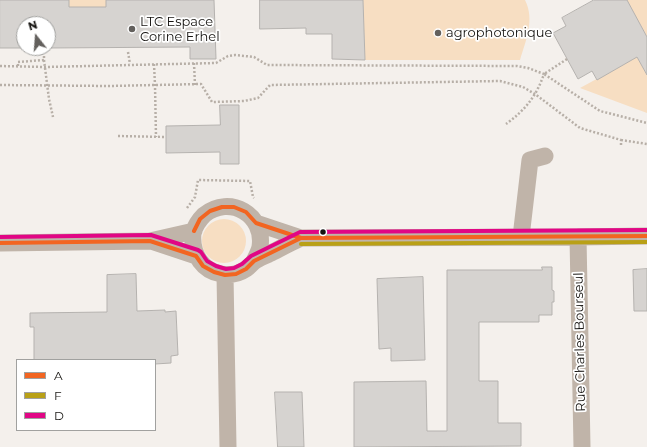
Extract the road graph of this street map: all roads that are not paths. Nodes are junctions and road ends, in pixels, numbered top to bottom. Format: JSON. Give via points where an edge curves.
{"nodes":[{"id":1,"x":545,"y":156,"type":"dead end"},
{"id":2,"x":256,"y":223,"type":"junction"},
{"id":3,"x":194,"y":231,"type":"junction"},
{"id":4,"x":647,"y":236,"type":"edge"},
{"id":5,"x":521,"y":237,"type":"junction"},
{"id":6,"x":578,"y":237,"type":"junction"},
{"id":7,"x":301,"y":238,"type":"junction"},
{"id":8,"x":150,"y":241,"type":"junction"},
{"id":9,"x":0,"y":243,"type":"edge"},
{"id":10,"x":196,"y":256,"type":"junction"},
{"id":11,"x":254,"y":261,"type":"junction"},
{"id":12,"x":225,"y":275,"type":"junction"},
{"id":13,"x":228,"y":447,"type":"edge"},
{"id":14,"x":582,"y":447,"type":"edge"}],
"edges":[{"from":1,"to":5,"type":"street","via":[[530,160]]},
{"from":2,"to":3,"type":"street","via":[[246,212],[234,207],[222,207],[210,211],[200,220]]},
{"from":2,"to":7,"type":"street"},
{"from":2,"to":11,"type":"street","via":[[261,235],[260,249]]},
{"from":3,"to":8,"type":"street"},
{"from":3,"to":10,"type":"street","via":[[192,244]]},
{"from":4,"to":6,"type":"street"},
{"from":5,"to":6,"type":"street"},
{"from":5,"to":7,"type":"street"},
{"from":6,"to":14,"type":"street","name":"Rue Charles Bourseul"},
{"from":7,"to":11,"type":"street"},
{"from":8,"to":9,"type":"street"},
{"from":8,"to":10,"type":"street"},
{"from":10,"to":12,"type":"street","via":[[203,266]]},
{"from":11,"to":12,"type":"street","via":[[236,274]]},
{"from":12,"to":13,"type":"street"}]}
